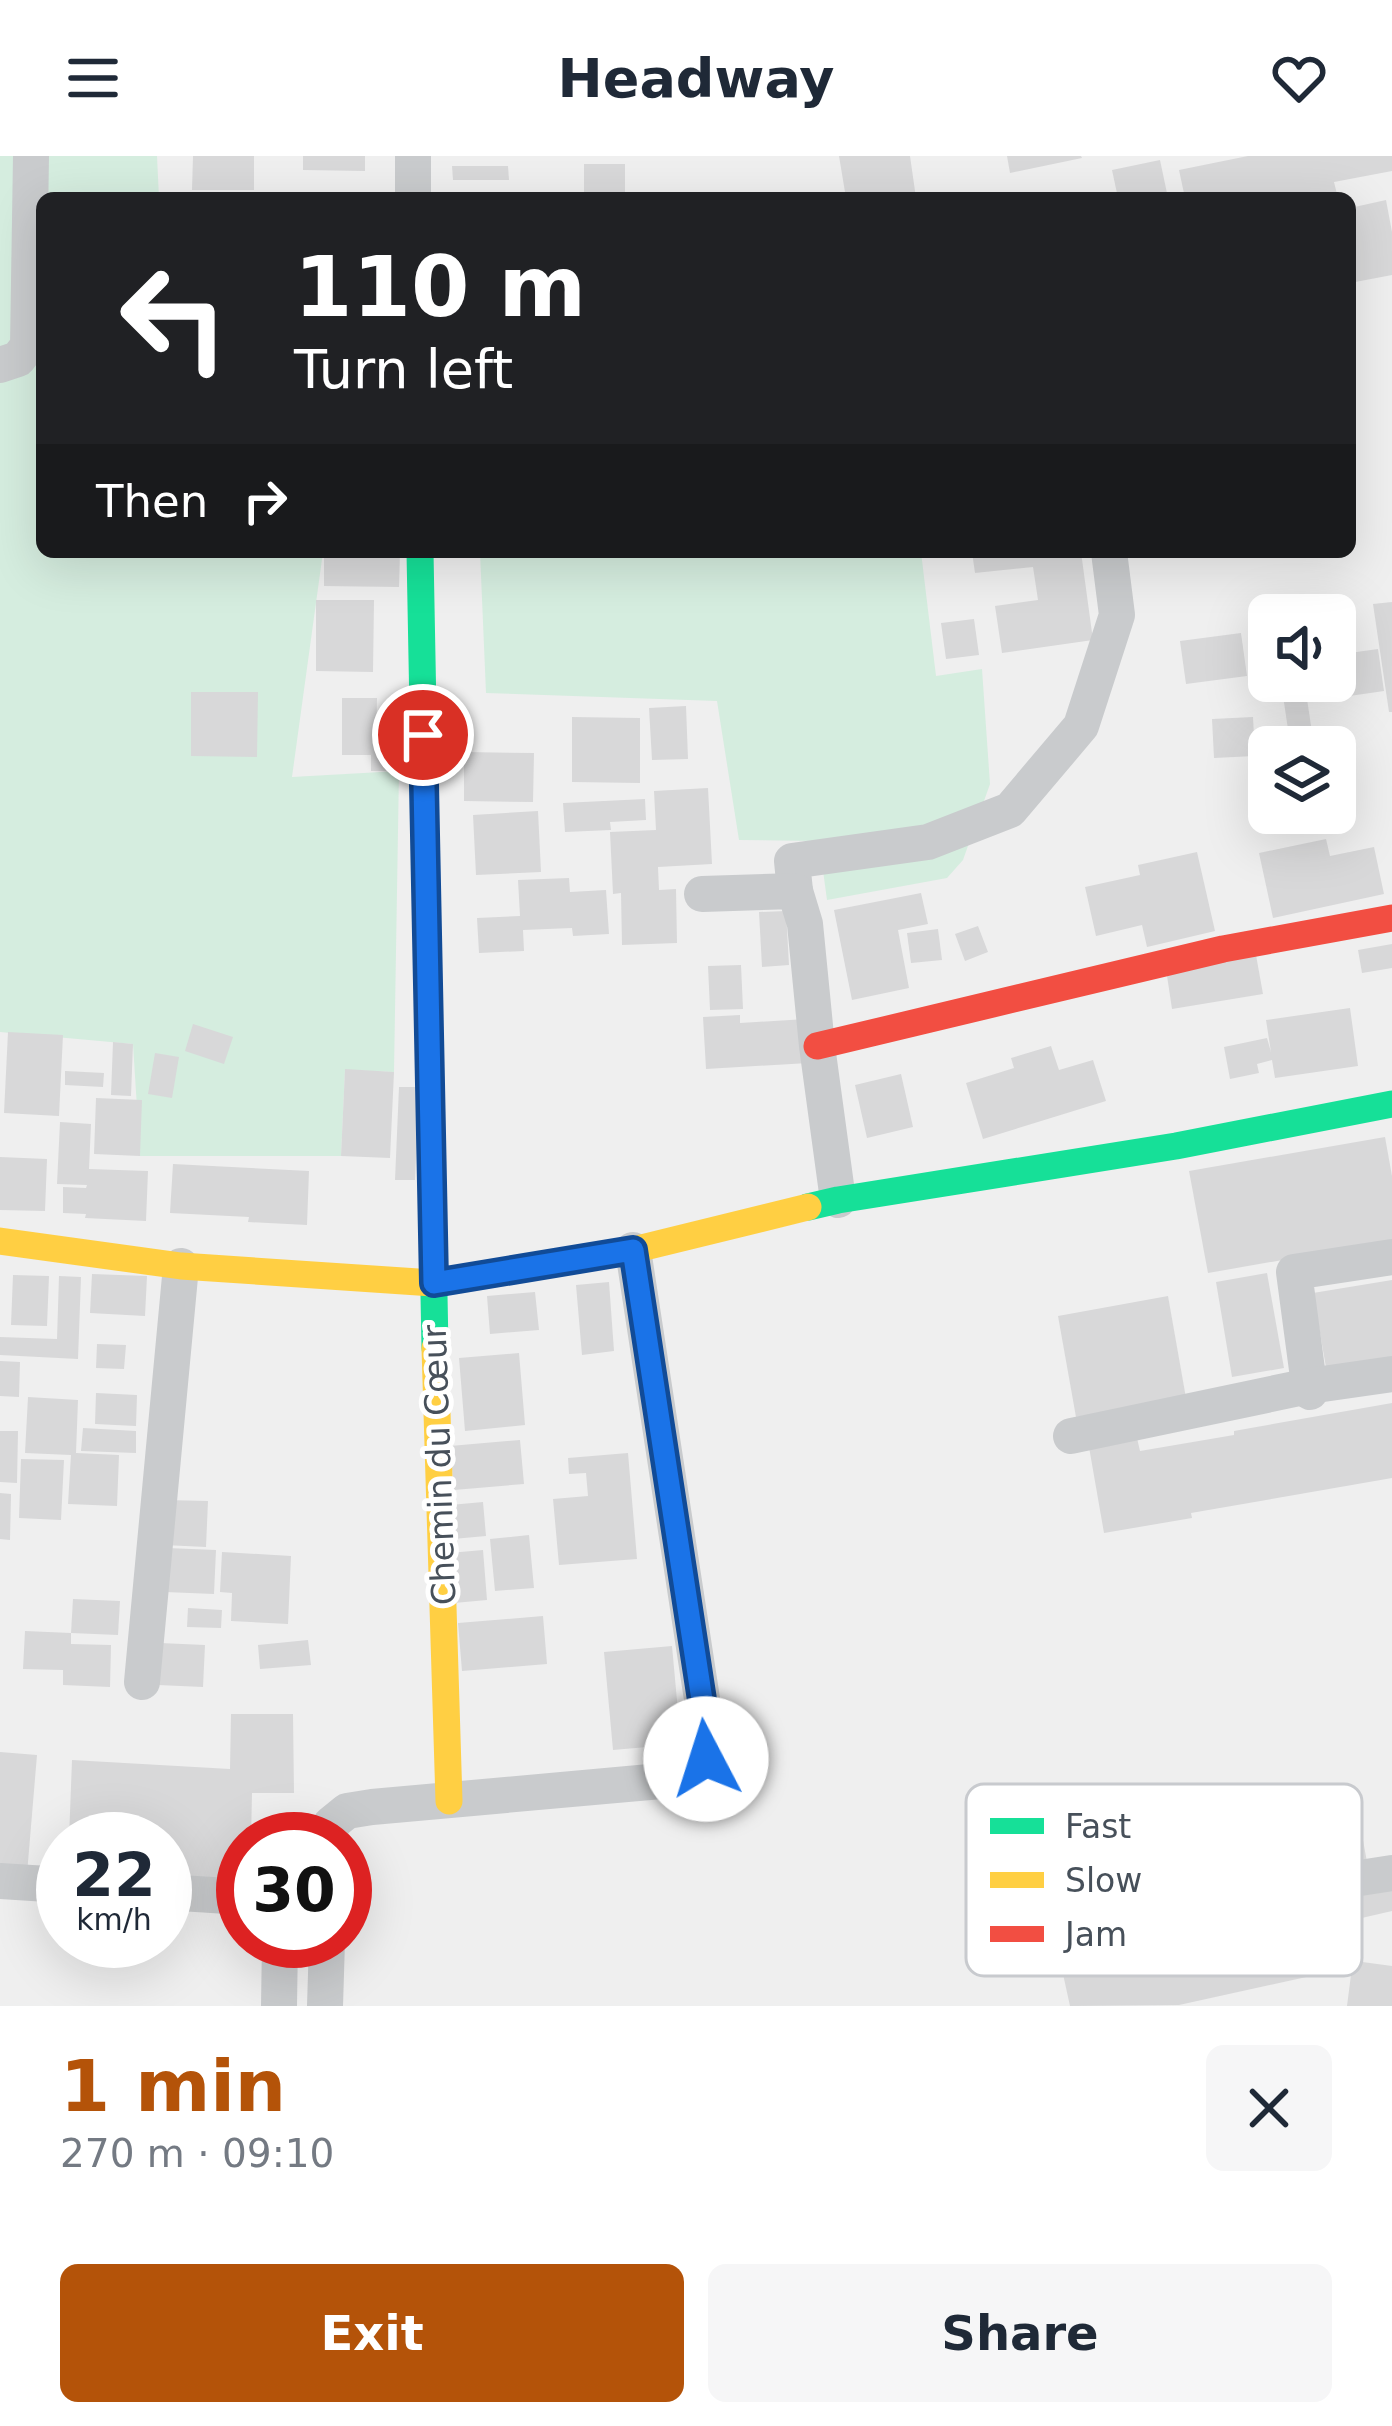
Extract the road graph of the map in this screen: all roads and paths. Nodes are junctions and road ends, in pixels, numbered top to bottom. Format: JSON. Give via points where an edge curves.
{"nodes":[{"id":1,"x":31,"y":156,"type":"edge"},
{"id":2,"x":413,"y":156,"type":"edge"},
{"id":3,"x":413,"y":192,"type":"edge"},
{"id":4,"x":0,"y":365,"type":"edge"},
{"id":5,"x":420,"y":558,"type":"edge"},
{"id":6,"x":1110,"y":558,"type":"edge"},
{"id":7,"x":795,"y":891,"type":"junction"},
{"id":8,"x":702,"y":894,"type":"dead end"},
{"id":9,"x":1392,"y":918,"type":"edge"},
{"id":10,"x":817,"y":1046,"type":"junction"},
{"id":11,"x":1392,"y":1103,"type":"edge"},
{"id":12,"x":838,"y":1200,"type":"junction"},
{"id":13,"x":0,"y":1241,"type":"edge"},
{"id":14,"x":633,"y":1250,"type":"junction"},
{"id":15,"x":1392,"y":1257,"type":"edge"},
{"id":16,"x":181,"y":1266,"type":"junction"},
{"id":17,"x":434,"y":1283,"type":"junction"},
{"id":18,"x":1392,"y":1374,"type":"edge"},
{"id":19,"x":1310,"y":1389,"type":"junction"},
{"id":20,"x":1070,"y":1436,"type":"dead end"},
{"id":21,"x":142,"y":1682,"type":"dead end"},
{"id":22,"x":449,"y":1801,"type":"junction"},
{"id":23,"x":345,"y":1812,"type":"edge"},
{"id":24,"x":1392,"y":1873,"type":"edge"},
{"id":25,"x":1362,"y":1878,"type":"edge"},
{"id":26,"x":0,"y":1881,"type":"edge"},
{"id":27,"x":36,"y":1883,"type":"edge"},
{"id":28,"x":280,"y":1968,"type":"edge"},
{"id":29,"x":326,"y":1968,"type":"edge"},
{"id":30,"x":279,"y":2006,"type":"edge"},
{"id":31,"x":325,"y":2006,"type":"edge"}],
"edges":[{"from":1,"to":4,"type":"street","via":[[28,346]]},
{"from":2,"to":3,"type":"street"},
{"from":5,"to":17,"type":"street","name":"Chemin du Cœur"},
{"from":6,"to":7,"type":"street","via":[[1117,615],[1082,726],[1010,810],[928,842],[792,861]]},
{"from":7,"to":8,"type":"street"},
{"from":7,"to":10,"type":"street","via":[[806,924]]},
{"from":9,"to":10,"type":"street","via":[[1223,949]]},
{"from":10,"to":12,"type":"street"},
{"from":11,"to":12,"type":"street"},
{"from":12,"to":14,"type":"street"},
{"from":13,"to":16,"type":"street"},
{"from":14,"to":17,"type":"street"},
{"from":14,"to":22,"type":"street","via":[[706,1759],[672,1780]]},
{"from":15,"to":19,"type":"street","via":[[1294,1273]]},
{"from":16,"to":17,"type":"street"},
{"from":16,"to":21,"type":"street"},
{"from":17,"to":22,"type":"street","name":"Chemin du Cœur"},
{"from":18,"to":19,"type":"street"},
{"from":19,"to":20,"type":"street"},
{"from":22,"to":23,"type":"street"},
{"from":24,"to":25,"type":"street"},
{"from":26,"to":27,"type":"street"},
{"from":28,"to":30,"type":"street"},
{"from":29,"to":31,"type":"street"}]}
